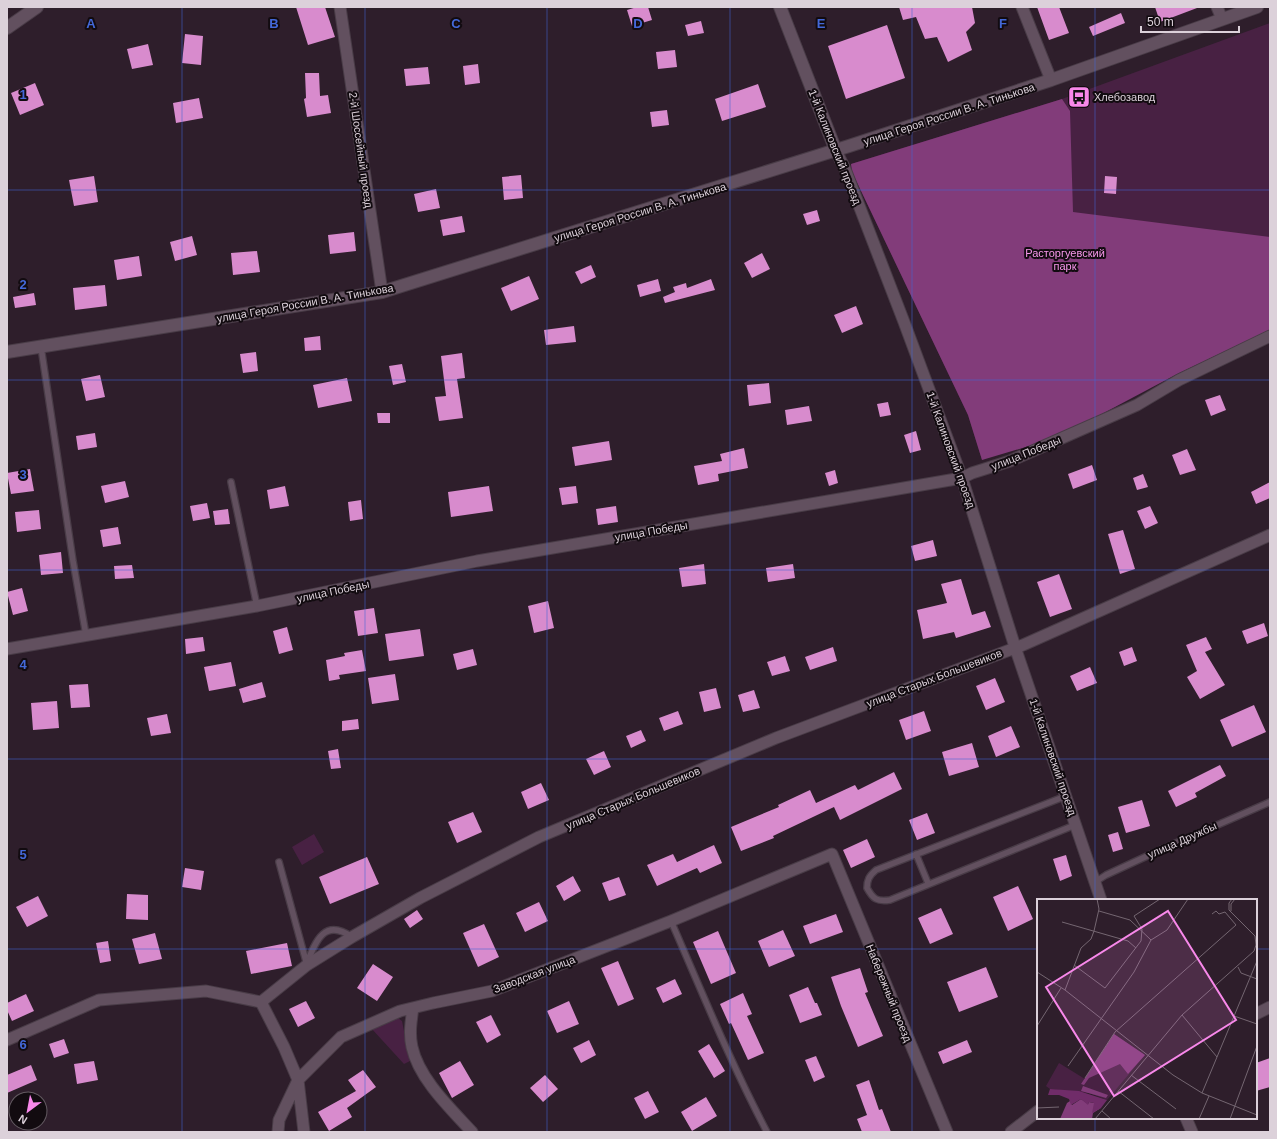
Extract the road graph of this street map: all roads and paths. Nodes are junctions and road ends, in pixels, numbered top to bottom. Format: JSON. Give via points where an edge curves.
{"nodes":[{"id":1,"x":37,"y":7,"type":"edge"},
{"id":2,"x":340,"y":7,"type":"edge"},
{"id":3,"x":780,"y":7,"type":"edge"},
{"id":4,"x":1022,"y":7,"type":"edge"},
{"id":5,"x":1217,"y":7,"type":"edge"},
{"id":6,"x":1258,"y":7,"type":"edge"},
{"id":7,"x":1222,"y":19,"type":"junction"},
{"id":8,"x":7,"y":28,"type":"edge"},
{"id":9,"x":1050,"y":80,"type":"junction"},
{"id":10,"x":836,"y":151,"type":"junction"},
{"id":11,"x":382,"y":292,"type":"junction"},
{"id":12,"x":1270,"y":336,"type":"edge"},
{"id":13,"x":41,"y":346,"type":"junction"},
{"id":14,"x":7,"y":352,"type":"edge"},
{"id":15,"x":962,"y":478,"type":"junction"},
{"id":16,"x":231,"y":482,"type":"dead end"},
{"id":17,"x":1270,"y":535,"type":"edge"},
{"id":18,"x":257,"y":606,"type":"junction"},
{"id":19,"x":86,"y":635,"type":"junction"},
{"id":20,"x":1015,"y":647,"type":"junction"},
{"id":21,"x":7,"y":649,"type":"edge"},
{"id":22,"x":1066,"y":796,"type":"junction"},
{"id":23,"x":1270,"y":802,"type":"edge"},
{"id":24,"x":1075,"y":825,"type":"junction"},
{"id":25,"x":832,"y":854,"type":"joint"},
{"id":26,"x":916,"y":854,"type":"junction"},
{"id":27,"x":279,"y":862,"type":"dead end"},
{"id":28,"x":1095,"y":882,"type":"junction"},
{"id":29,"x":928,"y":883,"type":"junction"},
{"id":30,"x":1102,"y":899,"type":"edge"},
{"id":31,"x":671,"y":921,"type":"junction"},
{"id":32,"x":352,"y":937,"type":"junction"},
{"id":33,"x":306,"y":965,"type":"junction"},
{"id":34,"x":261,"y":1002,"type":"junction"},
{"id":35,"x":1270,"y":1007,"type":"edge"},
{"id":36,"x":413,"y":1008,"type":"junction"},
{"id":37,"x":1257,"y":1014,"type":"edge"},
{"id":38,"x":7,"y":1040,"type":"edge"},
{"id":39,"x":298,"y":1080,"type":"junction"},
{"id":40,"x":1037,"y":1112,"type":"edge"},
{"id":41,"x":1186,"y":1119,"type":"edge"},
{"id":42,"x":278,"y":1132,"type":"edge"},
{"id":43,"x":304,"y":1132,"type":"edge"},
{"id":44,"x":472,"y":1132,"type":"edge"},
{"id":45,"x":767,"y":1132,"type":"edge"},
{"id":46,"x":947,"y":1132,"type":"edge"},
{"id":47,"x":1011,"y":1132,"type":"edge"},
{"id":48,"x":1192,"y":1132,"type":"edge"}],
"edges":[{"from":1,"to":8,"type":"street"},
{"from":2,"to":11,"type":"street","name":"2-й Шоссейный проезд"},
{"from":3,"to":10,"type":"street","name":"1-й Калиновский проезд"},
{"from":4,"to":9,"type":"street"},
{"from":5,"to":7,"type":"street"},
{"from":6,"to":7,"type":"street","name":"улица Героя России В. А. Тинькова"},
{"from":7,"to":9,"type":"street","name":"улица Героя России В. А. Тинькова"},
{"from":9,"to":10,"type":"street","name":"улица Героя России В. А. Тинькова"},
{"from":10,"to":11,"type":"street","name":"улица Героя России В. А. Тинькова"},
{"from":10,"to":15,"type":"street","name":"1-й Калиновский проезд","via":[[901,314]]},
{"from":11,"to":13,"type":"street","name":"улица Героя России В. А. Тинькова"},
{"from":12,"to":15,"type":"street","name":"улица Победы","via":[[1179,380],[1137,404],[1010,461]]},
{"from":13,"to":14,"type":"street","name":"улица Героя России В. А. Тинькова"},
{"from":13,"to":19,"type":"lane"},
{"from":15,"to":18,"type":"street","name":"улица Победы","via":[[477,561]]},
{"from":15,"to":20,"type":"street","name":"1-й Калиновский проезд"},
{"from":16,"to":18,"type":"lane"},
{"from":17,"to":20,"type":"street","name":"улица Старых Большевиков"},
{"from":18,"to":19,"type":"street","name":"улица Победы"},
{"from":19,"to":21,"type":"street","name":"улица Победы"},
{"from":20,"to":22,"type":"street","name":"1-й Калиновский проезд"},
{"from":20,"to":32,"type":"street","name":"улица Старых Большевиков","via":[[776,738],[539,837],[420,898]]},
{"from":22,"to":24,"type":"street","name":"1-й Калиновский проезд"},
{"from":22,"to":26,"type":"lane"},
{"from":23,"to":28,"type":"lane","name":"улица Дружбы","via":[[1153,853]]},
{"from":24,"to":28,"type":"street","name":"1-й Калиновский проезд"},
{"from":24,"to":29,"type":"lane"},
{"from":25,"to":31,"type":"street","name":"Заводская улица"},
{"from":25,"to":46,"type":"street","name":"Набережный проезд"},
{"from":26,"to":29,"type":"lane"},
{"from":26,"to":29,"type":"lane","via":[[876,870],[866,882],[866,888],[871,895],[881,901],[890,900]]},
{"from":27,"to":33,"type":"lane"},
{"from":28,"to":30,"type":"street","name":"1-й Калиновский проезд"},
{"from":31,"to":36,"type":"street","name":"Заводская улица","via":[[492,991]]},
{"from":31,"to":45,"type":"lane","via":[[723,1042]]},
{"from":32,"to":33,"type":"street","name":"улица Старых Большевиков"},
{"from":32,"to":33,"type":"lane","via":[[334,929],[321,935]]},
{"from":33,"to":34,"type":"street","name":"улица Старых Большевиков"},
{"from":34,"to":38,"type":"street","via":[[206,991],[99,1000]]},
{"from":34,"to":39,"type":"street"},
{"from":35,"to":37,"type":"street"},
{"from":36,"to":39,"type":"street","name":"Заводская улица","via":[[400,1011],[341,1037]]},
{"from":36,"to":44,"type":"street","via":[[410,1037],[420,1067],[442,1099]]},
{"from":39,"to":42,"type":"street","name":"Заводская улица","via":[[279,1120]]},
{"from":39,"to":43,"type":"street"},
{"from":40,"to":47,"type":"street"},
{"from":41,"to":48,"type":"street"}]}
